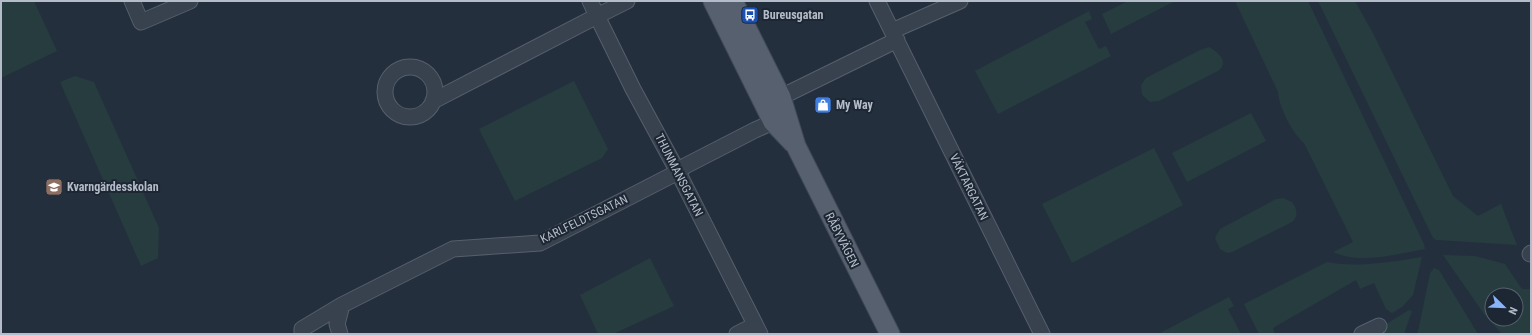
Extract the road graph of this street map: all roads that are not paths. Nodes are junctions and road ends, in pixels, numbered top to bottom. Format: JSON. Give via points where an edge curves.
{"nodes":[{"id":1,"x":132,"y":1,"type":"edge"},
{"id":2,"x":190,"y":1,"type":"edge"},
{"id":3,"x":590,"y":1,"type":"edge"},
{"id":4,"x":627,"y":1,"type":"edge"},
{"id":5,"x":713,"y":1,"type":"edge"},
{"id":6,"x":733,"y":1,"type":"edge"},
{"id":7,"x":877,"y":1,"type":"edge"},
{"id":8,"x":960,"y":1,"type":"edge"},
{"id":9,"x":172,"y":5,"type":"edge"},
{"id":10,"x":597,"y":16,"type":"junction"},
{"id":11,"x":894,"y":36,"type":"junction"},
{"id":12,"x":781,"y":97,"type":"junction"},
{"id":13,"x":433,"y":102,"type":"dead end"},
{"id":14,"x":773,"y":122,"type":"junction"},
{"id":15,"x":796,"y":146,"type":"junction"},
{"id":16,"x":678,"y":172,"type":"junction"},
{"id":17,"x":342,"y":305,"type":"junction"},
{"id":18,"x":1379,"y":326,"type":"dead end"},
{"id":19,"x":758,"y":329,"type":"edge"},
{"id":20,"x":302,"y":334,"type":"edge"},
{"id":21,"x":340,"y":334,"type":"edge"},
{"id":22,"x":737,"y":334,"type":"edge"},
{"id":23,"x":890,"y":334,"type":"edge"},
{"id":24,"x":1042,"y":334,"type":"edge"},
{"id":25,"x":1362,"y":334,"type":"edge"}],
"edges":[{"from":1,"to":9,"type":"street","via":[[141,22]]},
{"from":2,"to":9,"type":"street"},
{"from":3,"to":10,"type":"street","name":"THUNMANSGATAN"},
{"from":4,"to":10,"type":"street"},
{"from":5,"to":14,"type":"main road","name":"RÅBYVÄGEN"},
{"from":6,"to":12,"type":"main road","name":"RÅBYVÄGEN"},
{"from":7,"to":11,"type":"street","name":"VÄKTARGATAN"},
{"from":8,"to":11,"type":"street"},
{"from":10,"to":13,"type":"street"},
{"from":10,"to":16,"type":"street","name":"THUNMANSGATAN"},
{"from":11,"to":12,"type":"street"},
{"from":11,"to":24,"type":"street","name":"VÄKTARGATAN"},
{"from":12,"to":15,"type":"main road","name":"RÅBYVÄGEN"},
{"from":14,"to":15,"type":"main road","name":"RÅBYVÄGEN"},
{"from":14,"to":16,"type":"street","name":"KARLFELDTSGATAN","via":[[692,162]]},
{"from":15,"to":23,"type":"main road","name":"RÅBYVÄGEN"},
{"from":16,"to":17,"type":"street","name":"KARLFELDTSGATAN","via":[[540,243],[453,249]]},
{"from":16,"to":19,"type":"street","name":"THUNMANSGATAN"},
{"from":17,"to":20,"type":"street","name":"KARLFELDTSGATAN","via":[[302,329]]},
{"from":17,"to":21,"type":"street","via":[[337,324]]},
{"from":18,"to":25,"type":"street"},
{"from":19,"to":22,"type":"street"}]}
